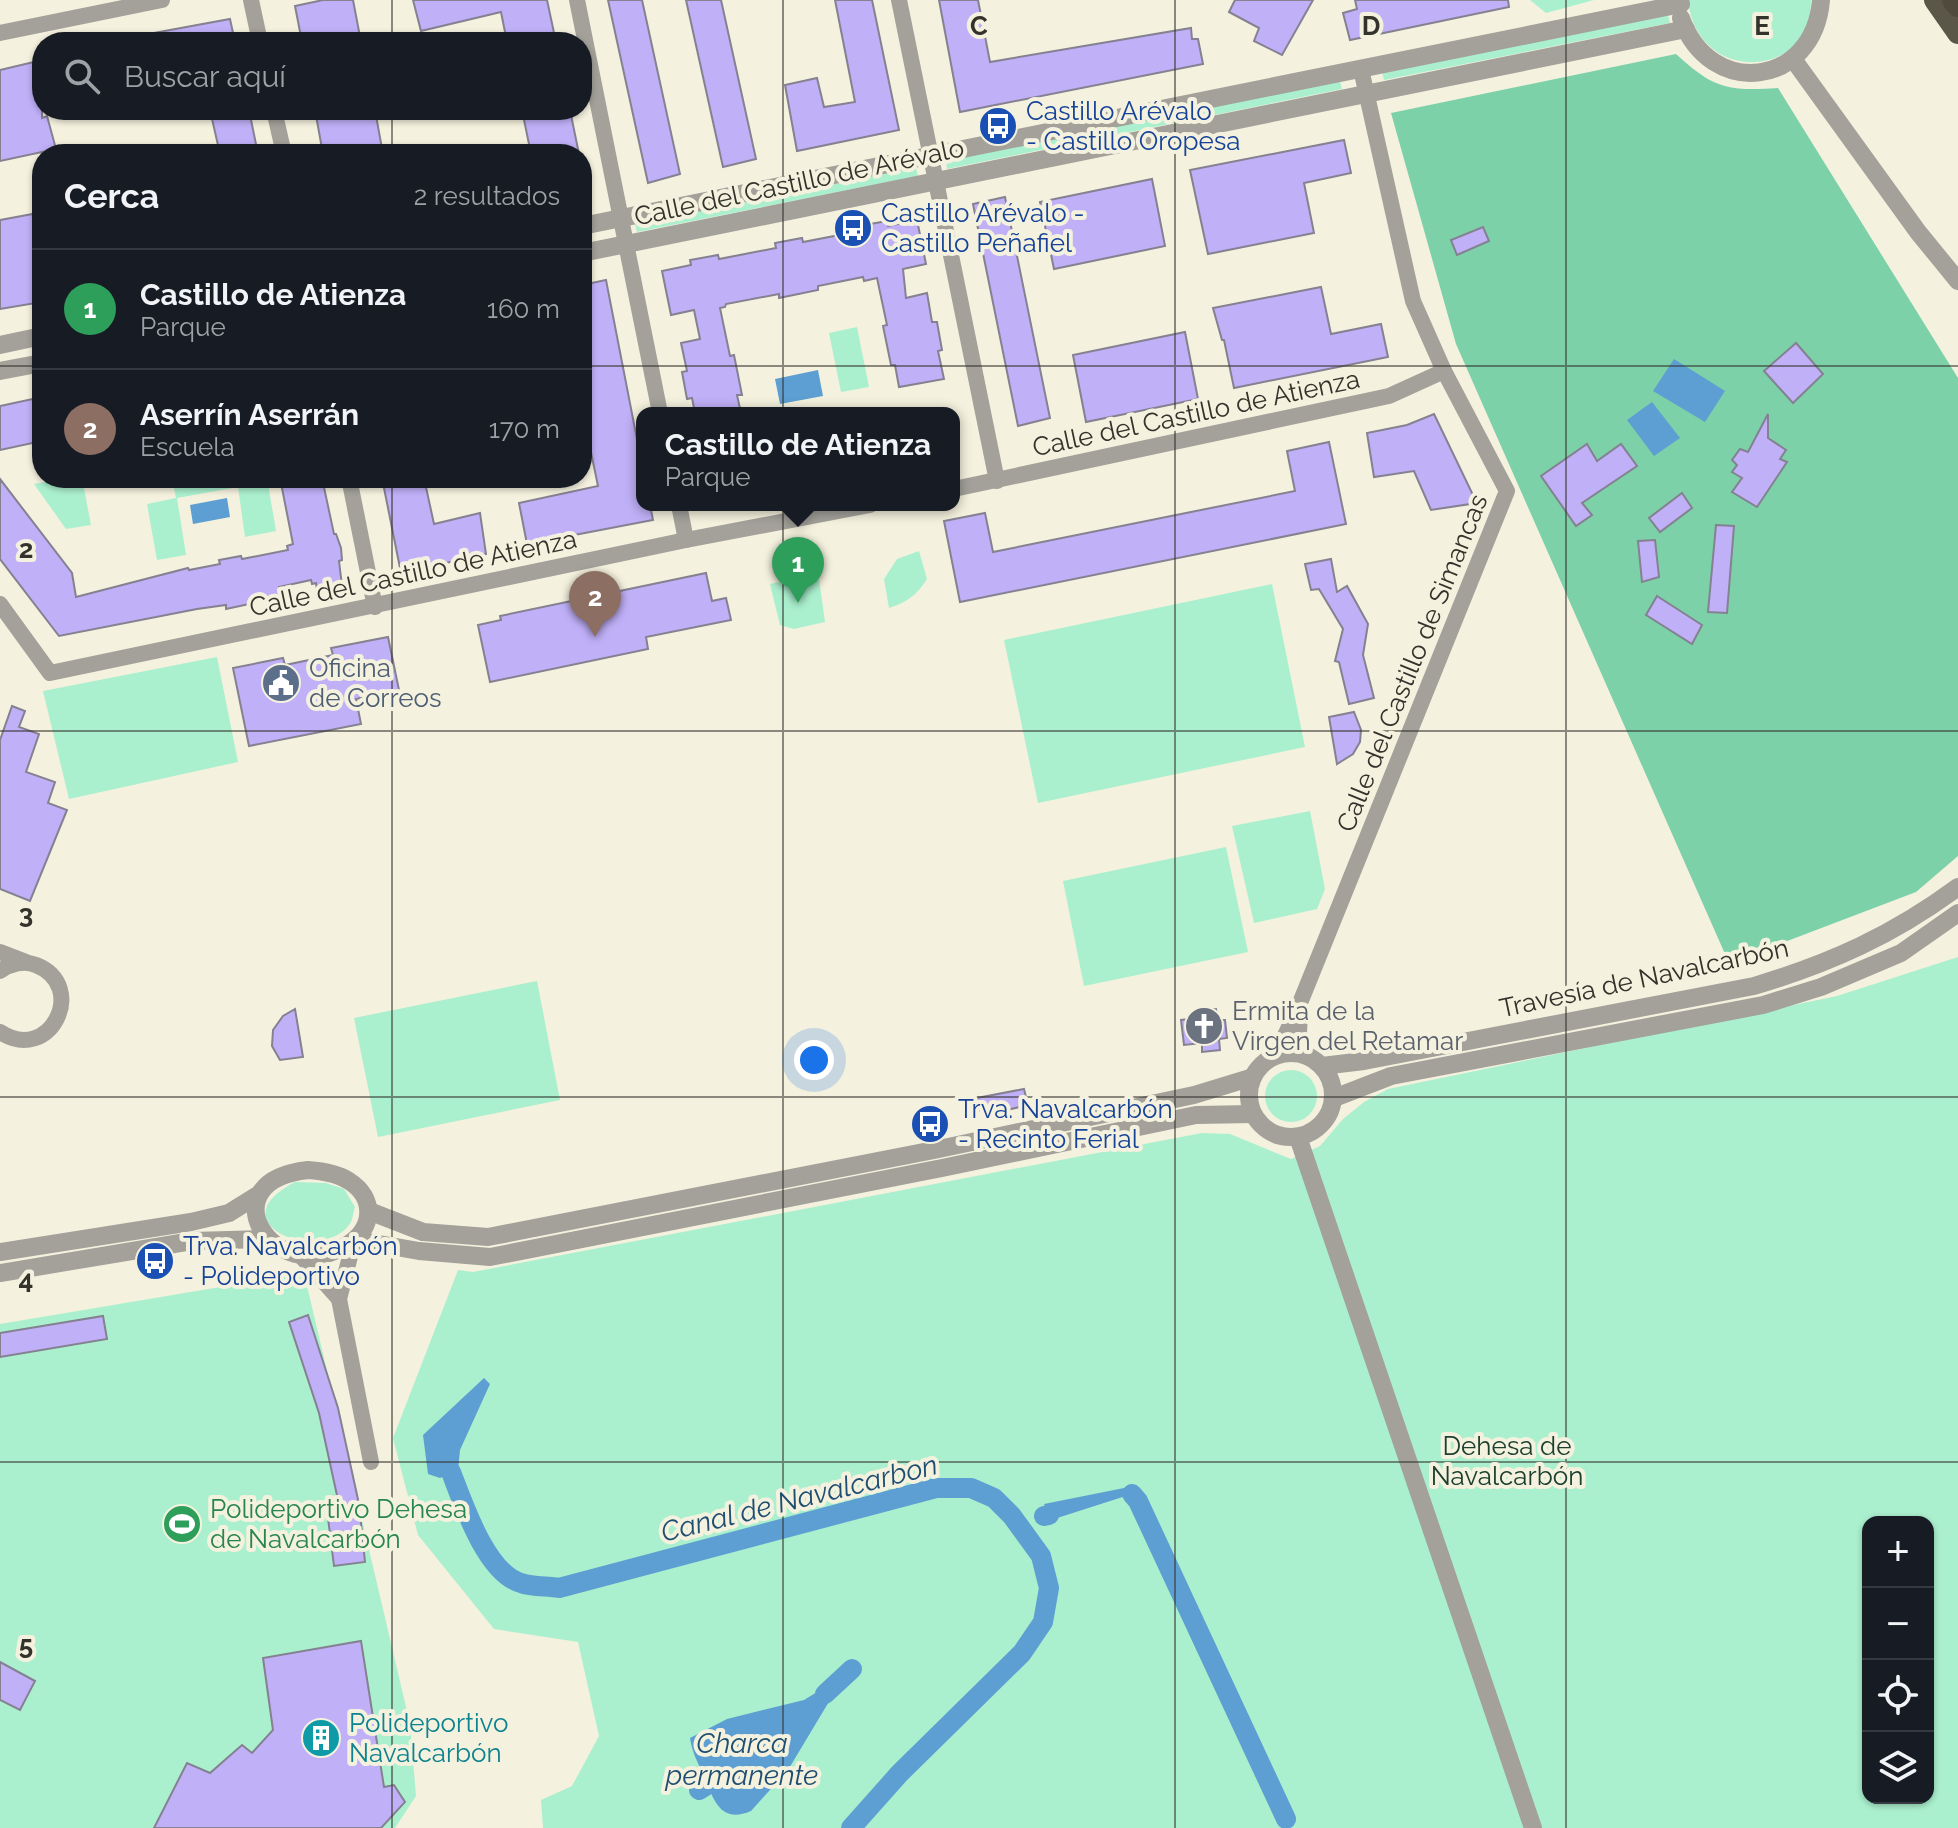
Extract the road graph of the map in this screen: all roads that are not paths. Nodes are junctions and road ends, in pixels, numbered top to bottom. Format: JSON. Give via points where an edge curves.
{"nodes":[{"id":1,"x":162,"y":0,"type":"edge"},
{"id":2,"x":251,"y":0,"type":"edge"},
{"id":3,"x":577,"y":0,"type":"edge"},
{"id":4,"x":899,"y":0,"type":"edge"},
{"id":5,"x":1821,"y":0,"type":"edge"},
{"id":6,"x":1935,"y":0,"type":"edge"},
{"id":7,"x":1954,"y":0,"type":"edge"},
{"id":8,"x":1681,"y":2,"type":"edge"},
{"id":9,"x":1958,"y":5,"type":"edge"},
{"id":10,"x":1686,"y":29,"type":"junction"},
{"id":11,"x":258,"y":32,"type":"edge"},
{"id":12,"x":584,"y":32,"type":"edge"},
{"id":13,"x":0,"y":33,"type":"edge"},
{"id":14,"x":1958,"y":33,"type":"edge"},
{"id":15,"x":1793,"y":59,"type":"junction"},
{"id":16,"x":1361,"y":69,"type":"junction"},
{"id":17,"x":592,"y":73,"type":"edge"},
{"id":18,"x":1366,"y":95,"type":"junction"},
{"id":19,"x":276,"y":120,"type":"edge"},
{"id":20,"x":282,"y":144,"type":"edge"},
{"id":21,"x":931,"y":156,"type":"junction"},
{"id":22,"x":936,"y":180,"type":"junction"},
{"id":23,"x":622,"y":218,"type":"junction"},
{"id":24,"x":592,"y":224,"type":"edge"},
{"id":25,"x":625,"y":244,"type":"junction"},
{"id":26,"x":592,"y":251,"type":"edge"},
{"id":27,"x":1958,"y":281,"type":"edge"},
{"id":28,"x":32,"y":338,"type":"edge"},
{"id":29,"x":0,"y":345,"type":"edge"},
{"id":30,"x":32,"y":365,"type":"edge"},
{"id":31,"x":0,"y":371,"type":"edge"},
{"id":32,"x":1444,"y":371,"type":"junction"},
{"id":33,"x":659,"y":407,"type":"edge"},
{"id":34,"x":997,"y":481,"type":"junction"},
{"id":35,"x":351,"y":488,"type":"edge"},
{"id":36,"x":960,"y":488,"type":"edge"},
{"id":37,"x":680,"y":511,"type":"edge"},
{"id":38,"x":838,"y":511,"type":"edge"},
{"id":39,"x":686,"y":540,"type":"junction"},
{"id":40,"x":0,"y":604,"type":"edge"},
{"id":41,"x":375,"y":607,"type":"junction"},
{"id":42,"x":1958,"y":887,"type":"edge"},
{"id":43,"x":1958,"y":913,"type":"edge"},
{"id":44,"x":1958,"y":928,"type":"edge"},
{"id":45,"x":0,"y":952,"type":"edge"},
{"id":46,"x":1901,"y":953,"type":"junction"},
{"id":47,"x":26,"y":962,"type":"junction"},
{"id":48,"x":0,"y":971,"type":"edge"},
{"id":49,"x":1300,"y":1003,"type":"junction"},
{"id":50,"x":0,"y":1032,"type":"edge"},
{"id":51,"x":25,"y":1040,"type":"junction"},
{"id":52,"x":0,"y":1050,"type":"edge"},
{"id":53,"x":1303,"y":1054,"type":"junction"},
{"id":54,"x":1276,"y":1055,"type":"junction"},
{"id":55,"x":1322,"y":1066,"type":"junction"},
{"id":56,"x":1253,"y":1077,"type":"junction"},
{"id":57,"x":1334,"y":1098,"type":"junction"},
{"id":58,"x":1253,"y":1114,"type":"junction"},
{"id":59,"x":1298,"y":1137,"type":"junction"},
{"id":60,"x":258,"y":1195,"type":"junction"},
{"id":61,"x":369,"y":1211,"type":"junction"},
{"id":62,"x":267,"y":1239,"type":"junction"},
{"id":63,"x":355,"y":1240,"type":"junction"},
{"id":64,"x":0,"y":1252,"type":"edge"},
{"id":65,"x":300,"y":1255,"type":"junction"},
{"id":66,"x":0,"y":1273,"type":"edge"},
{"id":67,"x":339,"y":1299,"type":"junction"},
{"id":68,"x":371,"y":1462,"type":"dead end"},
{"id":69,"x":1533,"y":1828,"type":"edge"}],
"edges":[{"from":1,"to":13,"type":"street"},
{"from":2,"to":11,"type":"street"},
{"from":3,"to":12,"type":"street"},
{"from":4,"to":21,"type":"street"},
{"from":5,"to":15,"type":"street","via":[[1809,43]]},
{"from":6,"to":14,"type":"highway"},
{"from":7,"to":9,"type":"highway"},
{"from":8,"to":10,"type":"street"},
{"from":8,"to":16,"type":"street","name":"Calle del Castillo de Arévalo"},
{"from":10,"to":15,"type":"street","via":[[1696,48],[1732,71],[1753,74]]},
{"from":10,"to":18,"type":"street","name":"Calle del Castillo de Arévalo"},
{"from":15,"to":27,"type":"street"},
{"from":16,"to":18,"type":"street","name":"Calle del Castillo de Simancas"},
{"from":16,"to":21,"type":"street","name":"Calle del Castillo de Arévalo"},
{"from":17,"to":23,"type":"street"},
{"from":18,"to":22,"type":"street","name":"Calle del Castillo de Arévalo"},
{"from":18,"to":32,"type":"street","name":"Calle del Castillo de Simancas","via":[[1413,301]]},
{"from":19,"to":20,"type":"street"},
{"from":21,"to":22,"type":"street"},
{"from":21,"to":23,"type":"street","name":"Calle del Castillo de Arévalo"},
{"from":22,"to":25,"type":"street","name":"Calle del Castillo de Arévalo"},
{"from":22,"to":34,"type":"street"},
{"from":23,"to":24,"type":"street","name":"Calle del Castillo de Arévalo"},
{"from":23,"to":25,"type":"street"},
{"from":25,"to":26,"type":"street","name":"Calle del Castillo de Arévalo"},
{"from":25,"to":33,"type":"street"},
{"from":28,"to":29,"type":"street"},
{"from":30,"to":31,"type":"street"},
{"from":32,"to":34,"type":"street","name":"Calle del Castillo de Atienza","via":[[1389,396]]},
{"from":32,"to":49,"type":"street","name":"Calle del Castillo de Simancas","via":[[1507,491]]},
{"from":34,"to":36,"type":"street","name":"Calle del Castillo de Atienza"},
{"from":35,"to":41,"type":"street"},
{"from":37,"to":39,"type":"street"},
{"from":38,"to":39,"type":"street","name":"Calle del Castillo de Atienza"},
{"from":39,"to":41,"type":"street","name":"Calle del Castillo de Atienza"},
{"from":40,"to":41,"type":"street","name":"Calle del Castillo de Atienza","via":[[50,673]]},
{"from":42,"to":55,"type":"street","name":"Travesía de Navalcarbón","via":[[1917,918],[1864,945],[1754,986]]},
{"from":43,"to":46,"type":"street","name":"Travesía de Navalcarbón"},
{"from":44,"to":46,"type":"street"},
{"from":45,"to":47,"type":"street"},
{"from":46,"to":57,"type":"street","name":"Travesía de Navalcarbón","via":[[1763,1005],[1391,1076]]},
{"from":47,"to":48,"type":"street"},
{"from":47,"to":51,"type":"street","via":[[46,969],[59,985],[62,1006],[55,1024]]},
{"from":49,"to":53,"type":"street","name":"Calle del Castillo de Simancas"},
{"from":49,"to":54,"type":"street","name":"Calle del Castillo de Simancas"},
{"from":50,"to":51,"type":"street"},
{"from":51,"to":52,"type":"street"},
{"from":53,"to":54,"type":"street"},
{"from":53,"to":55,"type":"street"},
{"from":54,"to":56,"type":"street"},
{"from":55,"to":57,"type":"street"},
{"from":56,"to":58,"type":"street"},
{"from":56,"to":61,"type":"street","via":[[1194,1095],[899,1157],[488,1237],[423,1232]]},
{"from":57,"to":59,"type":"street","via":[[1323,1124]]},
{"from":58,"to":59,"type":"street","via":[[1272,1133]]},
{"from":58,"to":63,"type":"street","via":[[1196,1115],[490,1257]]},
{"from":59,"to":69,"type":"street"},
{"from":60,"to":61,"type":"street","via":[[268,1182],[291,1172],[328,1172],[362,1193]]},
{"from":60,"to":62,"type":"street","via":[[258,1227]]},
{"from":60,"to":64,"type":"street","via":[[229,1213],[191,1222]]},
{"from":61,"to":63,"type":"street","via":[[365,1229]]},
{"from":62,"to":65,"type":"street"},
{"from":62,"to":66,"type":"street","via":[[192,1241]]},
{"from":63,"to":65,"type":"street","via":[[322,1255]]},
{"from":63,"to":67,"type":"street"},
{"from":65,"to":67,"type":"street"},
{"from":67,"to":68,"type":"street"}]}
